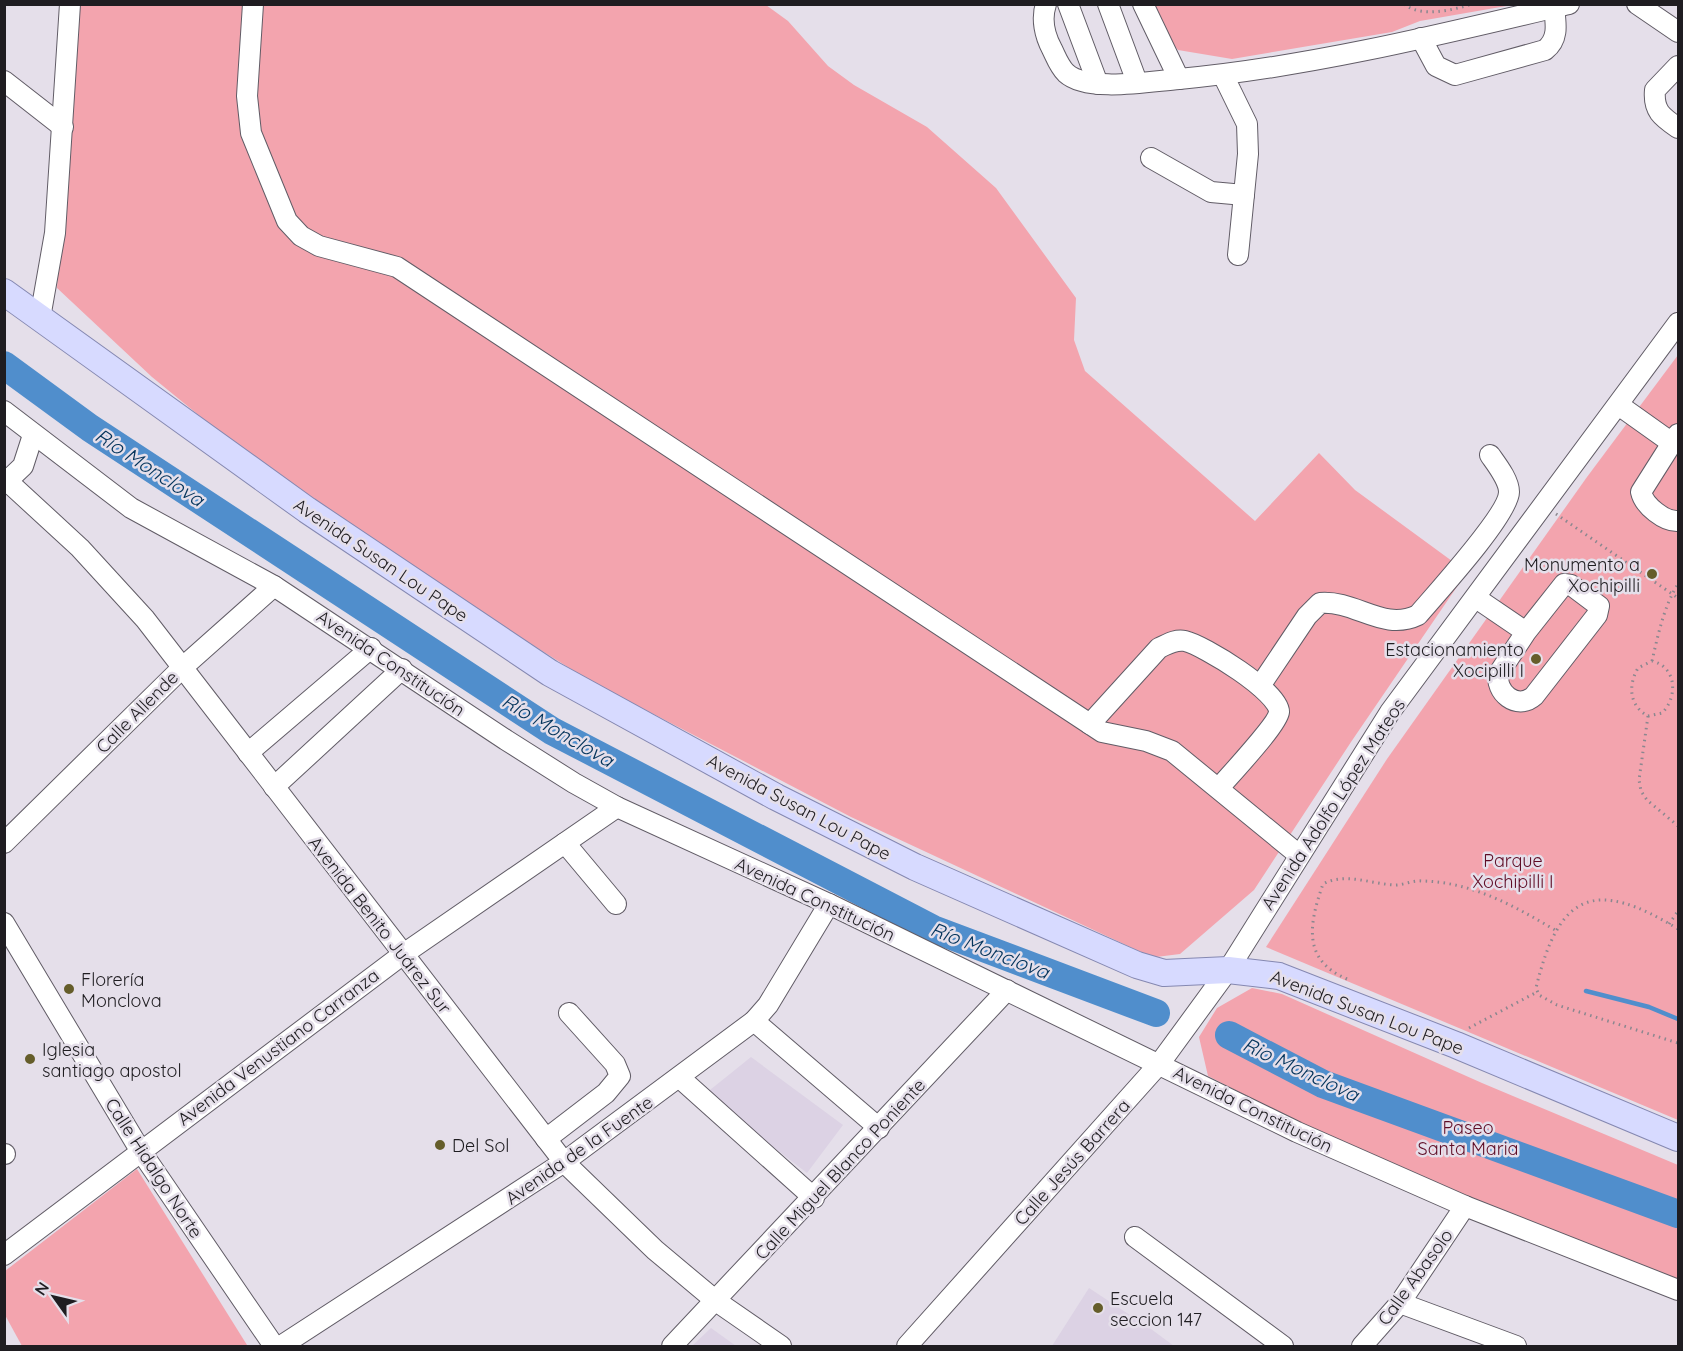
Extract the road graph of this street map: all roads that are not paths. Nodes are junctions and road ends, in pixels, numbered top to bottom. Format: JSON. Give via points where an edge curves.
{"nodes":[{"id":1,"x":70,"y":4,"type":"edge"},
{"id":2,"x":253,"y":4,"type":"edge"},
{"id":3,"x":1046,"y":4,"type":"edge"},
{"id":4,"x":1068,"y":4,"type":"edge"},
{"id":5,"x":1108,"y":4,"type":"edge"},
{"id":6,"x":1143,"y":4,"type":"edge"},
{"id":7,"x":1637,"y":4,"type":"edge"},
{"id":8,"x":1562,"y":6,"type":"edge"},
{"id":9,"x":1678,"y":32,"type":"edge"},
{"id":10,"x":1421,"y":38,"type":"junction"},
{"id":11,"x":1678,"y":66,"type":"edge"},
{"id":12,"x":1223,"y":75,"type":"junction"},
{"id":13,"x":1179,"y":79,"type":"junction"},
{"id":14,"x":4,"y":81,"type":"edge"},
{"id":15,"x":1137,"y":82,"type":"junction"},
{"id":16,"x":1098,"y":84,"type":"junction"},
{"id":17,"x":63,"y":127,"type":"junction"},
{"id":18,"x":1678,"y":129,"type":"edge"},
{"id":19,"x":1151,"y":158,"type":"dead end"},
{"id":20,"x":1244,"y":195,"type":"junction"},
{"id":21,"x":1238,"y":255,"type":"dead end"},
{"id":22,"x":4,"y":292,"type":"edge"},
{"id":23,"x":40,"y":318,"type":"junction"},
{"id":24,"x":1678,"y":323,"type":"edge"},
{"id":25,"x":1620,"y":406,"type":"junction"},
{"id":26,"x":4,"y":411,"type":"edge"},
{"id":27,"x":33,"y":435,"type":"junction"},
{"id":28,"x":1675,"y":439,"type":"edge"},
{"id":29,"x":1490,"y":455,"type":"dead end"},
{"id":30,"x":6,"y":481,"type":"edge"},
{"id":31,"x":1678,"y":521,"type":"edge"},
{"id":32,"x":274,"y":586,"type":"junction"},
{"id":33,"x":1476,"y":598,"type":"junction"},
{"id":34,"x":1526,"y":632,"type":"junction"},
{"id":35,"x":370,"y":648,"type":"junction"},
{"id":36,"x":183,"y":667,"type":"junction"},
{"id":37,"x":402,"y":669,"type":"junction"},
{"id":38,"x":1260,"y":686,"type":"junction"},
{"id":39,"x":1090,"y":724,"type":"junction"},
{"id":40,"x":248,"y":753,"type":"junction"},
{"id":41,"x":274,"y":788,"type":"junction"},
{"id":42,"x":1219,"y":788,"type":"junction"},
{"id":43,"x":617,"y":807,"type":"junction"},
{"id":44,"x":4,"y":843,"type":"edge"},
{"id":45,"x":565,"y":843,"type":"junction"},
{"id":46,"x":1299,"y":855,"type":"junction"},
{"id":47,"x":616,"y":904,"type":"dead end"},
{"id":48,"x":829,"y":904,"type":"junction"},
{"id":49,"x":4,"y":923,"type":"edge"},
{"id":50,"x":402,"y":954,"type":"junction"},
{"id":51,"x":1228,"y":970,"type":"junction"},
{"id":52,"x":1007,"y":990,"type":"junction"},
{"id":53,"x":569,"y":1013,"type":"dead end"},
{"id":54,"x":754,"y":1021,"type":"junction"},
{"id":55,"x":1182,"y":1034,"type":"junction"},
{"id":56,"x":1127,"y":1048,"type":"junction"},
{"id":57,"x":1160,"y":1064,"type":"junction"},
{"id":58,"x":680,"y":1078,"type":"junction"},
{"id":59,"x":1193,"y":1080,"type":"junction"},
{"id":60,"x":879,"y":1128,"type":"junction"},
{"id":61,"x":1678,"y":1138,"type":"edge"},
{"id":62,"x":546,"y":1139,"type":"junction"},
{"id":63,"x":140,"y":1150,"type":"junction"},
{"id":64,"x":564,"y":1162,"type":"junction"},
{"id":65,"x":814,"y":1198,"type":"junction"},
{"id":66,"x":1466,"y":1206,"type":"junction"},
{"id":67,"x":1135,"y":1237,"type":"dead end"},
{"id":68,"x":4,"y":1255,"type":"edge"},
{"id":69,"x":1678,"y":1290,"type":"edge"},
{"id":70,"x":716,"y":1301,"type":"junction"},
{"id":71,"x":1400,"y":1303,"type":"junction"},
{"id":72,"x":274,"y":1347,"type":"edge"},
{"id":73,"x":282,"y":1347,"type":"edge"},
{"id":74,"x":672,"y":1347,"type":"edge"},
{"id":75,"x":781,"y":1347,"type":"edge"},
{"id":76,"x":907,"y":1347,"type":"edge"},
{"id":77,"x":1283,"y":1347,"type":"edge"},
{"id":78,"x":1362,"y":1347,"type":"edge"},
{"id":79,"x":1516,"y":1347,"type":"edge"}],
"edges":[{"from":1,"to":17,"type":"street"},
{"from":2,"to":39,"type":"street","via":[[247,96],[251,133],[287,221],[301,236],[319,246],[397,267]]},
{"from":3,"to":16,"type":"street","via":[[1043,21],[1060,66],[1074,79]]},
{"from":4,"to":16,"type":"street"},
{"from":5,"to":15,"type":"street"},
{"from":6,"to":13,"type":"street"},
{"from":7,"to":9,"type":"street"},
{"from":8,"to":10,"type":"street"},
{"from":8,"to":10,"type":"street","via":[[1551,45],[1545,50],[1455,75],[1436,66]]},
{"from":10,"to":12,"type":"street"},
{"from":11,"to":18,"type":"street","via":[[1655,90],[1654,103],[1658,113]]},
{"from":12,"to":13,"type":"street"},
{"from":12,"to":20,"type":"street","via":[[1247,124]]},
{"from":13,"to":15,"type":"street"},
{"from":14,"to":17,"type":"street"},
{"from":15,"to":16,"type":"street"},
{"from":17,"to":23,"type":"street","via":[[55,233]]},
{"from":19,"to":20,"type":"street","via":[[1211,192]]},
{"from":20,"to":21,"type":"street"},
{"from":22,"to":23,"type":"main road","name":"Avenida Susan Lou Pape"},
{"from":23,"to":51,"type":"main road","name":"Avenida Susan Lou Pape","via":[[325,523],[609,708],[915,867],[1137,965],[1164,973]]},
{"from":24,"to":25,"type":"street","name":"Avenida Adolfo López Mateos"},
{"from":25,"to":28,"type":"street"},
{"from":25,"to":33,"type":"street","name":"Avenida Adolfo López Mateos"},
{"from":26,"to":27,"type":"street","name":"Avenida Constitución"},
{"from":27,"to":30,"type":"street","via":[[23,466]]},
{"from":27,"to":32,"type":"street","name":"Avenida Constitución","via":[[96,484],[157,524]]},
{"from":28,"to":31,"type":"street","via":[[1641,492],[1644,501],[1660,514]]},
{"from":29,"to":38,"type":"street","via":[[1508,484],[1506,504],[1418,615],[1395,622],[1320,603]]},
{"from":30,"to":36,"type":"street","name":"Avenida Benito Juárez Sur","via":[[80,548]]},
{"from":32,"to":35,"type":"street","name":"Avenida Constitución"},
{"from":32,"to":36,"type":"street","name":"Calle Allende"},
{"from":33,"to":34,"type":"street"},
{"from":33,"to":46,"type":"street","name":"Avenida Adolfo López Mateos","via":[[1390,712]]},
{"from":34,"to":34,"type":"street","via":[[1497,680],[1499,689],[1522,702],[1534,696],[1597,615],[1599,606],[1564,584]]},
{"from":35,"to":37,"type":"street","name":"Avenida Constitución"},
{"from":35,"to":40,"type":"street"},
{"from":36,"to":40,"type":"street","name":"Avenida Benito Juárez Sur"},
{"from":36,"to":44,"type":"street","name":"Calle Allende"},
{"from":37,"to":41,"type":"street"},
{"from":37,"to":43,"type":"street","name":"Avenida Constitución","via":[[555,771]]},
{"from":38,"to":39,"type":"street","via":[[1241,670],[1194,645],[1173,642],[1159,648]]},
{"from":38,"to":42,"type":"street","via":[[1278,706],[1276,718]]},
{"from":39,"to":42,"type":"street","via":[[1115,736],[1159,745]]},
{"from":40,"to":41,"type":"street","name":"Avenida Benito Juárez Sur"},
{"from":41,"to":50,"type":"street","name":"Avenida Benito Juárez Sur"},
{"from":42,"to":46,"type":"street"},
{"from":43,"to":45,"type":"street","name":"Avenida Venustiano Carranza"},
{"from":43,"to":48,"type":"street","name":"Avenida Constitución"},
{"from":45,"to":47,"type":"street"},
{"from":45,"to":50,"type":"street","name":"Avenida Venustiano Carranza"},
{"from":46,"to":51,"type":"street","name":"Avenida Adolfo López Mateos"},
{"from":48,"to":52,"type":"street","name":"Avenida Constitución"},
{"from":48,"to":54,"type":"street","name":"Avenida de la Fuente","via":[[768,1005]]},
{"from":49,"to":63,"type":"street","name":"Calle Hidalgo Norte"},
{"from":50,"to":62,"type":"street","name":"Avenida Benito Juárez Sur"},
{"from":50,"to":63,"type":"street","name":"Avenida Venustiano Carranza"},
{"from":51,"to":55,"type":"street","name":"Calle Jesús Barrera"},
{"from":51,"to":61,"type":"main road","name":"Avenida Susan Lou Pape","via":[[1258,971],[1300,983]]},
{"from":52,"to":56,"type":"street","name":"Avenida Constitución"},
{"from":52,"to":60,"type":"street","name":"Calle Miguel Blanco Poniente"},
{"from":53,"to":62,"type":"street","via":[[615,1064],[620,1076],[606,1093]]},
{"from":54,"to":58,"type":"street","name":"Avenida de la Fuente"},
{"from":54,"to":60,"type":"street"},
{"from":55,"to":56,"type":"street","via":[[1163,1043]]},
{"from":55,"to":57,"type":"street","name":"Calle Jesús Barrera"},
{"from":55,"to":59,"type":"street","via":[[1180,1050]]},
{"from":56,"to":57,"type":"street","name":"Avenida Constitución"},
{"from":57,"to":59,"type":"street","name":"Avenida Constitución"},
{"from":57,"to":76,"type":"street","name":"Calle Jesús Barrera"},
{"from":58,"to":64,"type":"street","name":"Avenida de la Fuente"},
{"from":58,"to":65,"type":"street"},
{"from":59,"to":66,"type":"street","name":"Avenida Constitución","via":[[1297,1132]]},
{"from":60,"to":65,"type":"street","name":"Calle Miguel Blanco Poniente"},
{"from":62,"to":64,"type":"street","name":"Avenida Benito Juárez Sur"},
{"from":63,"to":68,"type":"street","name":"Avenida Venustiano Carranza"},
{"from":63,"to":72,"type":"street","name":"Calle Hidalgo Norte"},
{"from":64,"to":70,"type":"street","name":"Avenida Benito Juárez Sur","via":[[655,1250]]},
{"from":64,"to":73,"type":"street","name":"Avenida de la Fuente"},
{"from":65,"to":70,"type":"street","name":"Calle Miguel Blanco Poniente"},
{"from":66,"to":69,"type":"street","name":"Avenida Constitución"},
{"from":66,"to":71,"type":"street","name":"Calle Abasolo"},
{"from":67,"to":77,"type":"street"},
{"from":70,"to":74,"type":"street","name":"Calle Miguel Blanco Poniente"},
{"from":70,"to":75,"type":"street","name":"Avenida Benito Juárez Sur"},
{"from":71,"to":78,"type":"street","name":"Calle Abasolo"},
{"from":71,"to":79,"type":"street"}]}
